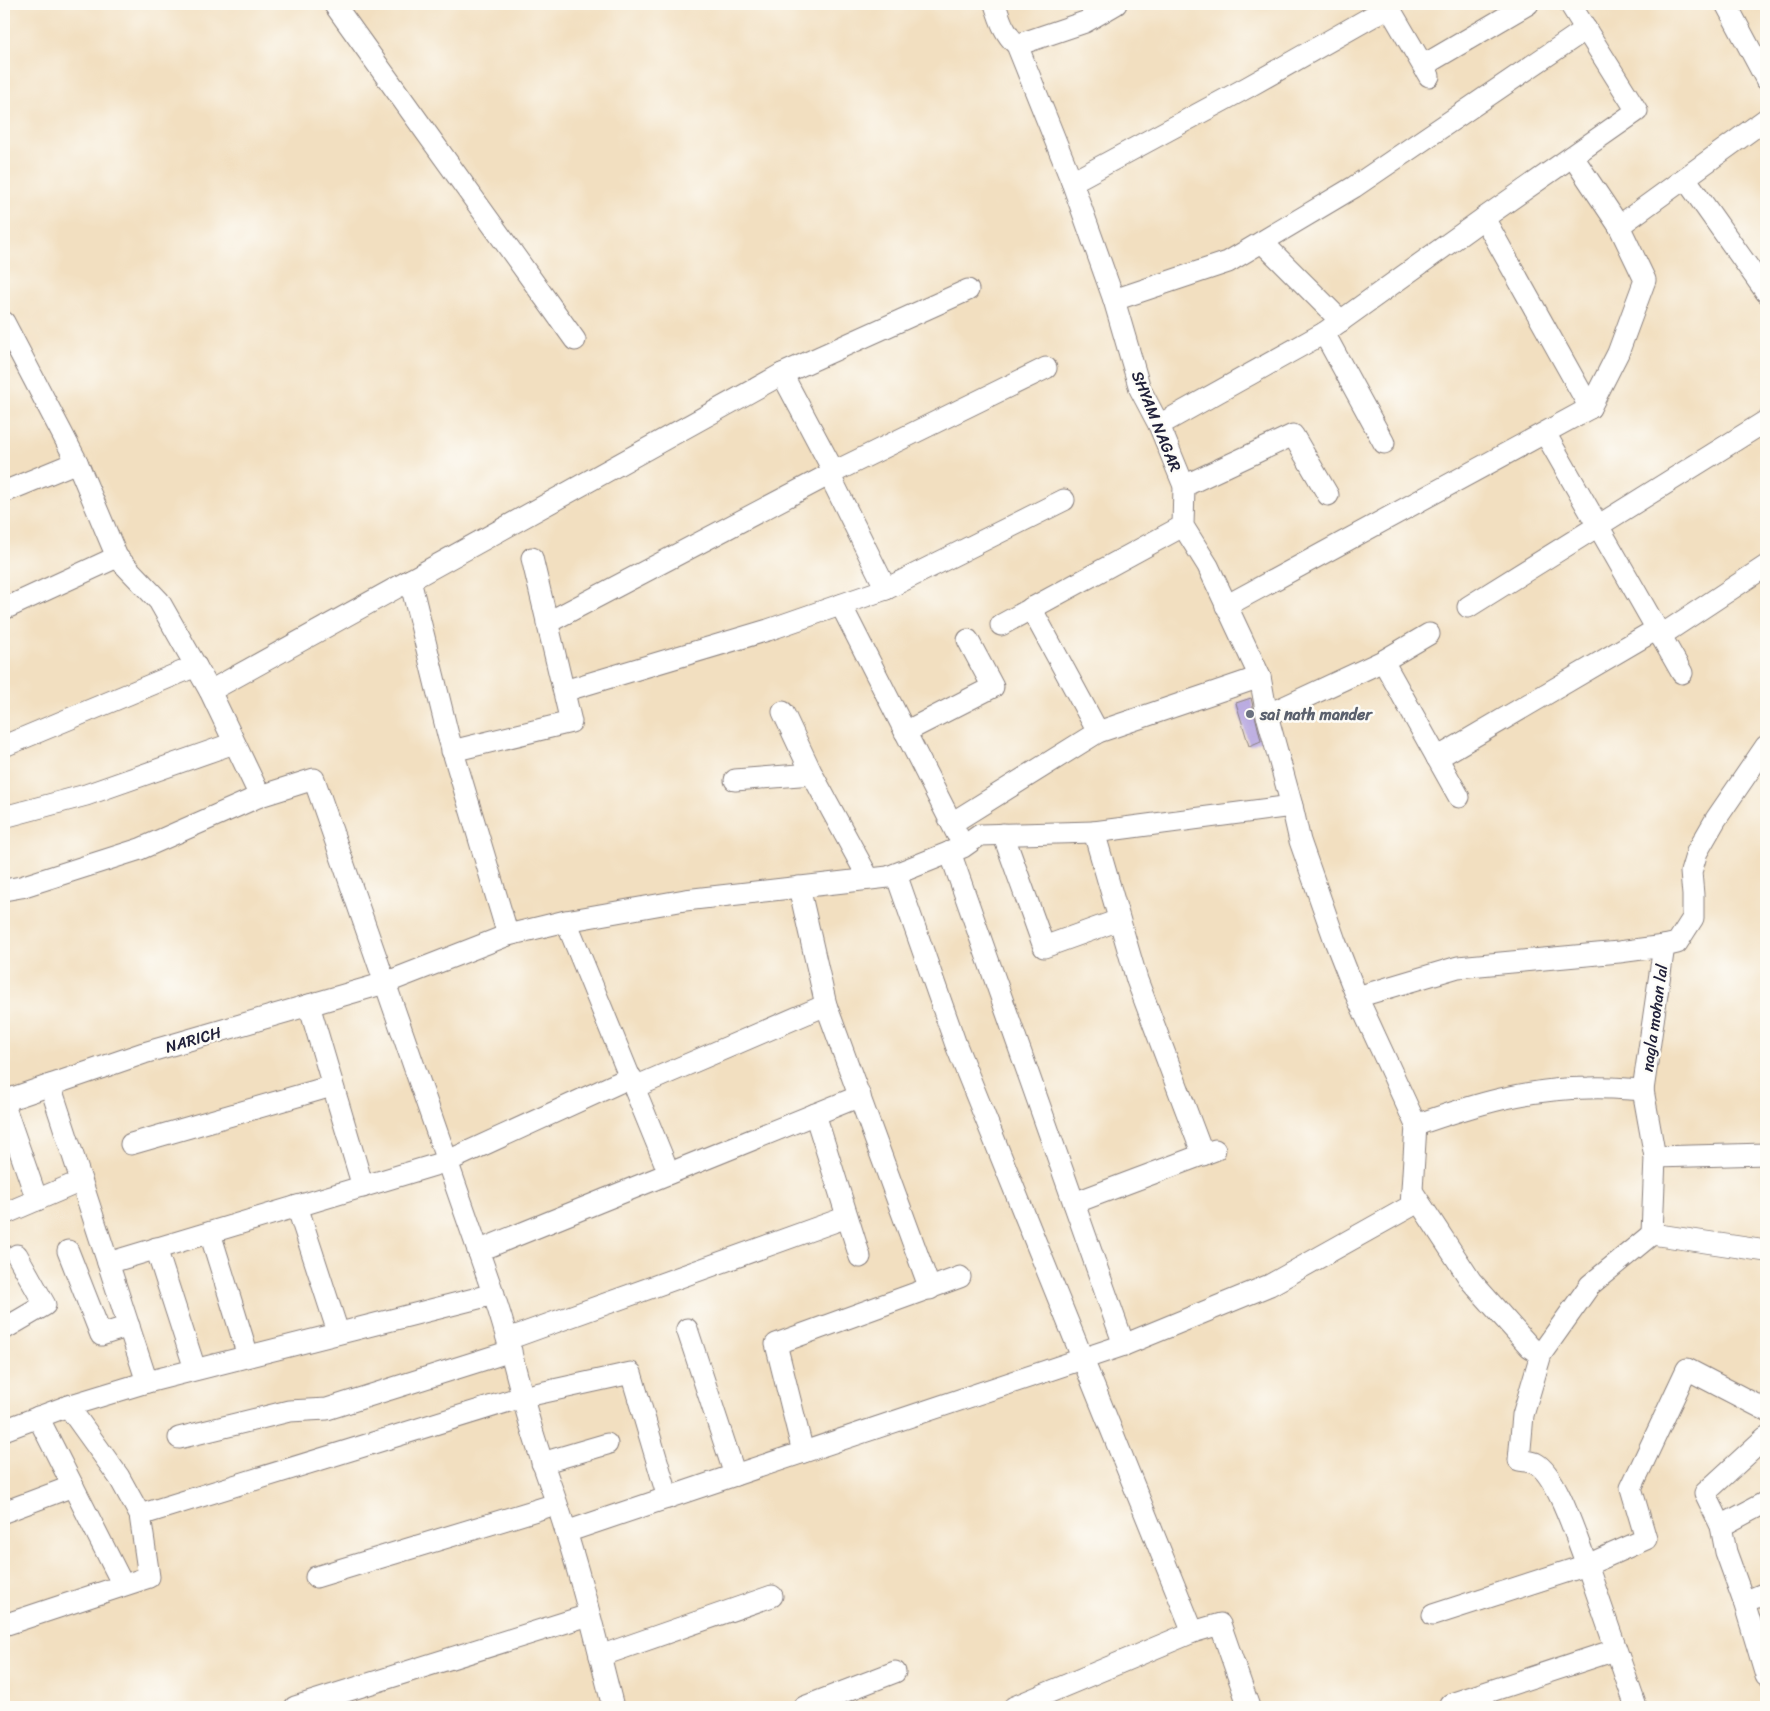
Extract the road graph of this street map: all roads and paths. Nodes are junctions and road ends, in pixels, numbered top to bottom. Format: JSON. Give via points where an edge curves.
{"nodes":[{"id":1,"x":334,"y":4,"type":"edge"},
{"id":2,"x":995,"y":4,"type":"edge"},
{"id":3,"x":1116,"y":4,"type":"edge"},
{"id":4,"x":1528,"y":4,"type":"edge"},
{"id":5,"x":1570,"y":4,"type":"edge"},
{"id":6,"x":1726,"y":4,"type":"edge"},
{"id":7,"x":1388,"y":6,"type":"edge"},
{"id":8,"x":1586,"y":29,"type":"junction"},
{"id":9,"x":1017,"y":45,"type":"junction"},
{"id":10,"x":1766,"y":79,"type":"edge"},
{"id":11,"x":1766,"y":119,"type":"edge"},
{"id":12,"x":1573,"y":157,"type":"junction"},
{"id":13,"x":1685,"y":178,"type":"junction"},
{"id":14,"x":1072,"y":182,"type":"junction"},
{"id":15,"x":1484,"y":218,"type":"junction"},
{"id":16,"x":1619,"y":226,"type":"junction"},
{"id":17,"x":1262,"y":242,"type":"junction"},
{"id":18,"x":968,"y":290,"type":"dead end"},
{"id":19,"x":1766,"y":292,"type":"edge"},
{"id":20,"x":1114,"y":300,"type":"junction"},
{"id":21,"x":1341,"y":321,"type":"junction"},
{"id":22,"x":4,"y":322,"type":"edge"},
{"id":23,"x":1324,"y":333,"type":"junction"},
{"id":24,"x":575,"y":340,"type":"dead end"},
{"id":25,"x":10,"y":348,"type":"edge"},
{"id":26,"x":1046,"y":368,"type":"dead end"},
{"id":27,"x":782,"y":374,"type":"junction"},
{"id":28,"x":1590,"y":408,"type":"junction"},
{"id":29,"x":1766,"y":422,"type":"edge"},
{"id":30,"x":1159,"y":425,"type":"junction"},
{"id":31,"x":1545,"y":433,"type":"junction"},
{"id":32,"x":1384,"y":443,"type":"dead end"},
{"id":33,"x":77,"y":462,"type":"junction"},
{"id":34,"x":831,"y":473,"type":"junction"},
{"id":35,"x":1184,"y":486,"type":"junction"},
{"id":36,"x":4,"y":492,"type":"edge"},
{"id":37,"x":1328,"y":495,"type":"dead end"},
{"id":38,"x":1064,"y":500,"type":"dead end"},
{"id":39,"x":1598,"y":525,"type":"junction"},
{"id":40,"x":1183,"y":526,"type":"junction"},
{"id":41,"x":117,"y":557,"type":"junction"},
{"id":42,"x":532,"y":558,"type":"dead end"},
{"id":43,"x":1766,"y":566,"type":"edge"},
{"id":44,"x":410,"y":580,"type":"junction"},
{"id":45,"x":886,"y":589,"type":"junction"},
{"id":46,"x":841,"y":605,"type":"junction"},
{"id":47,"x":1226,"y":606,"type":"junction"},
{"id":48,"x":1468,"y":606,"type":"dead end"},
{"id":49,"x":1032,"y":608,"type":"junction"},
{"id":50,"x":4,"y":610,"type":"edge"},
{"id":51,"x":548,"y":623,"type":"junction"},
{"id":52,"x":1001,"y":625,"type":"dead end"},
{"id":53,"x":1659,"y":632,"type":"junction"},
{"id":54,"x":1428,"y":634,"type":"dead end"},
{"id":55,"x":968,"y":640,"type":"dead end"},
{"id":56,"x":1383,"y":661,"type":"junction"},
{"id":57,"x":196,"y":666,"type":"junction"},
{"id":58,"x":1682,"y":673,"type":"dead end"},
{"id":59,"x":1260,"y":678,"type":"junction"},
{"id":60,"x":210,"y":691,"type":"junction"},
{"id":61,"x":564,"y":691,"type":"junction"},
{"id":62,"x":782,"y":712,"type":"dead end"},
{"id":63,"x":1267,"y":715,"type":"junction"},
{"id":64,"x":905,"y":732,"type":"junction"},
{"id":65,"x":1098,"y":732,"type":"junction"},
{"id":66,"x":234,"y":743,"type":"junction"},
{"id":67,"x":4,"y":746,"type":"edge"},
{"id":68,"x":1766,"y":746,"type":"edge"},
{"id":69,"x":452,"y":751,"type":"junction"},
{"id":70,"x":1437,"y":758,"type":"junction"},
{"id":71,"x":812,"y":774,"type":"junction"},
{"id":72,"x":735,"y":780,"type":"dead end"},
{"id":73,"x":260,"y":796,"type":"junction"},
{"id":74,"x":1459,"y":797,"type":"dead end"},
{"id":75,"x":1292,"y":806,"type":"junction"},
{"id":76,"x":4,"y":817,"type":"edge"},
{"id":77,"x":952,"y":823,"type":"junction"},
{"id":78,"x":1094,"y":832,"type":"junction"},
{"id":79,"x":1003,"y":834,"type":"junction"},
{"id":80,"x":956,"y":849,"type":"junction"},
{"id":81,"x":896,"y":874,"type":"junction"},
{"id":82,"x":868,"y":879,"type":"junction"},
{"id":83,"x":798,"y":887,"type":"junction"},
{"id":84,"x":4,"y":890,"type":"edge"},
{"id":85,"x":1119,"y":920,"type":"junction"},
{"id":86,"x":566,"y":921,"type":"junction"},
{"id":87,"x":508,"y":935,"type":"junction"},
{"id":88,"x":1664,"y":946,"type":"junction"},
{"id":89,"x":385,"y":983,"type":"junction"},
{"id":90,"x":1357,"y":997,"type":"junction"},
{"id":91,"x":308,"y":1005,"type":"junction"},
{"id":92,"x":826,"y":1005,"type":"junction"},
{"id":93,"x":633,"y":1082,"type":"junction"},
{"id":94,"x":50,"y":1085,"type":"junction"},
{"id":95,"x":332,"y":1086,"type":"junction"},
{"id":96,"x":1643,"y":1090,"type":"junction"},
{"id":97,"x":860,"y":1096,"type":"junction"},
{"id":98,"x":4,"y":1103,"type":"edge"},
{"id":99,"x":815,"y":1114,"type":"junction"},
{"id":100,"x":1416,"y":1124,"type":"junction"},
{"id":101,"x":130,"y":1144,"type":"dead end"},
{"id":102,"x":1766,"y":1154,"type":"edge"},
{"id":103,"x":1656,"y":1157,"type":"junction"},
{"id":104,"x":448,"y":1161,"type":"junction"},
{"id":105,"x":669,"y":1173,"type":"junction"},
{"id":106,"x":81,"y":1181,"type":"junction"},
{"id":107,"x":363,"y":1187,"type":"junction"},
{"id":108,"x":1412,"y":1191,"type":"junction"},
{"id":109,"x":37,"y":1200,"type":"junction"},
{"id":110,"x":1074,"y":1202,"type":"junction"},
{"id":111,"x":297,"y":1206,"type":"junction"},
{"id":112,"x":4,"y":1214,"type":"edge"},
{"id":113,"x":847,"y":1217,"type":"junction"},
{"id":114,"x":210,"y":1232,"type":"junction"},
{"id":115,"x":1652,"y":1234,"type":"junction"},
{"id":116,"x":156,"y":1248,"type":"junction"},
{"id":117,"x":68,"y":1251,"type":"dead end"},
{"id":118,"x":478,"y":1251,"type":"junction"},
{"id":119,"x":1766,"y":1251,"type":"edge"},
{"id":120,"x":17,"y":1255,"type":"dead end"},
{"id":121,"x":860,"y":1257,"type":"dead end"},
{"id":122,"x":108,"y":1263,"type":"junction"},
{"id":123,"x":960,"y":1277,"type":"dead end"},
{"id":124,"x":930,"y":1289,"type":"junction"},
{"id":125,"x":494,"y":1294,"type":"junction"},
{"id":126,"x":129,"y":1326,"type":"junction"},
{"id":127,"x":4,"y":1329,"type":"edge"},
{"id":128,"x":687,"y":1329,"type":"dead end"},
{"id":129,"x":338,"y":1332,"type":"junction"},
{"id":130,"x":509,"y":1345,"type":"junction"},
{"id":131,"x":1124,"y":1345,"type":"junction"},
{"id":132,"x":1541,"y":1354,"type":"junction"},
{"id":133,"x":248,"y":1356,"type":"junction"},
{"id":134,"x":1082,"y":1358,"type":"junction"},
{"id":135,"x":195,"y":1370,"type":"junction"},
{"id":136,"x":147,"y":1382,"type":"junction"},
{"id":137,"x":522,"y":1397,"type":"junction"},
{"id":138,"x":68,"y":1406,"type":"junction"},
{"id":139,"x":1766,"y":1410,"type":"edge"},
{"id":140,"x":38,"y":1417,"type":"junction"},
{"id":141,"x":4,"y":1430,"type":"edge"},
{"id":142,"x":1766,"y":1437,"type":"edge"},
{"id":143,"x":179,"y":1438,"type":"dead end"},
{"id":144,"x":607,"y":1444,"type":"dead end"},
{"id":145,"x":803,"y":1452,"type":"junction"},
{"id":146,"x":542,"y":1463,"type":"junction"},
{"id":147,"x":734,"y":1475,"type":"junction"},
{"id":148,"x":73,"y":1486,"type":"junction"},
{"id":149,"x":668,"y":1498,"type":"junction"},
{"id":150,"x":1766,"y":1502,"type":"edge"},
{"id":151,"x":556,"y":1504,"type":"junction"},
{"id":152,"x":4,"y":1512,"type":"edge"},
{"id":153,"x":140,"y":1515,"type":"junction"},
{"id":154,"x":1721,"y":1526,"type":"junction"},
{"id":155,"x":566,"y":1532,"type":"junction"},
{"id":156,"x":1587,"y":1565,"type":"junction"},
{"id":157,"x":316,"y":1577,"type":"dead end"},
{"id":158,"x":123,"y":1585,"type":"junction"},
{"id":159,"x":1766,"y":1593,"type":"edge"},
{"id":160,"x":772,"y":1596,"type":"dead end"},
{"id":161,"x":1744,"y":1602,"type":"junction"},
{"id":162,"x":589,"y":1615,"type":"junction"},
{"id":163,"x":1434,"y":1615,"type":"dead end"},
{"id":164,"x":4,"y":1625,"type":"edge"},
{"id":165,"x":1193,"y":1632,"type":"junction"},
{"id":166,"x":1615,"y":1650,"type":"junction"},
{"id":167,"x":600,"y":1656,"type":"junction"},
{"id":168,"x":895,"y":1672,"type":"dead end"},
{"id":169,"x":1766,"y":1675,"type":"edge"},
{"id":170,"x":1498,"y":1699,"type":"edge"},
{"id":171,"x":1451,"y":1704,"type":"dead end"},
{"id":172,"x":295,"y":1707,"type":"edge"},
{"id":173,"x":613,"y":1707,"type":"edge"},
{"id":174,"x":804,"y":1707,"type":"edge"},
{"id":175,"x":1014,"y":1707,"type":"edge"},
{"id":176,"x":1249,"y":1707,"type":"edge"},
{"id":177,"x":1636,"y":1707,"type":"edge"}],
"edges":[{"from":1,"to":24,"type":"street"},
{"from":2,"to":9,"type":"street","name":"SHYAM NAGAR","via":[[1008,37]]},
{"from":3,"to":9,"type":"street","via":[[1085,22]]},
{"from":4,"to":7,"type":"street","via":[[1426,70]]},
{"from":5,"to":8,"type":"street"},
{"from":6,"to":10,"type":"street"},
{"from":7,"to":14,"type":"street","via":[[1248,87]]},
{"from":8,"to":12,"type":"street","via":[[1637,111]]},
{"from":8,"to":17,"type":"street","via":[[1354,187]]},
{"from":9,"to":14,"type":"street","name":"SHYAM NAGAR"},
{"from":11,"to":13,"type":"street"},
{"from":12,"to":15,"type":"street"},
{"from":12,"to":16,"type":"street"},
{"from":13,"to":16,"type":"street"},
{"from":13,"to":19,"type":"street"},
{"from":14,"to":20,"type":"street","name":"SHYAM NAGAR"},
{"from":15,"to":21,"type":"street"},
{"from":15,"to":28,"type":"street"},
{"from":16,"to":28,"type":"street","via":[[1645,280],[1618,353]]},
{"from":17,"to":20,"type":"street","via":[[1228,262]]},
{"from":17,"to":21,"type":"street"},
{"from":18,"to":27,"type":"street"},
{"from":20,"to":30,"type":"street","name":"SHYAM NAGAR","via":[[1140,389]]},
{"from":21,"to":23,"type":"street"},
{"from":22,"to":25,"type":"street"},
{"from":23,"to":30,"type":"street"},
{"from":23,"to":32,"type":"street"},
{"from":25,"to":33,"type":"street"},
{"from":26,"to":34,"type":"street"},
{"from":27,"to":34,"type":"street"},
{"from":27,"to":44,"type":"street"},
{"from":28,"to":31,"type":"street"},
{"from":29,"to":39,"type":"street"},
{"from":30,"to":35,"type":"street","name":"SHYAM NAGAR"},
{"from":31,"to":39,"type":"street"},
{"from":31,"to":47,"type":"street"},
{"from":33,"to":36,"type":"street"},
{"from":33,"to":41,"type":"street"},
{"from":34,"to":45,"type":"street"},
{"from":34,"to":51,"type":"street"},
{"from":35,"to":37,"type":"street","via":[[1293,435]]},
{"from":35,"to":40,"type":"street","name":"SHYAM NAGAR"},
{"from":38,"to":45,"type":"street"},
{"from":39,"to":48,"type":"street"},
{"from":39,"to":53,"type":"street"},
{"from":40,"to":47,"type":"street","via":[[1208,566]]},
{"from":40,"to":49,"type":"street"},
{"from":41,"to":50,"type":"street"},
{"from":41,"to":57,"type":"street","via":[[159,600]]},
{"from":42,"to":51,"type":"street"},
{"from":43,"to":53,"type":"street"},
{"from":44,"to":60,"type":"street"},
{"from":44,"to":69,"type":"street"},
{"from":45,"to":46,"type":"street"},
{"from":46,"to":61,"type":"street"},
{"from":46,"to":64,"type":"street"},
{"from":47,"to":59,"type":"street"},
{"from":49,"to":52,"type":"street"},
{"from":49,"to":65,"type":"street"},
{"from":51,"to":61,"type":"street"},
{"from":53,"to":58,"type":"street"},
{"from":53,"to":70,"type":"street"},
{"from":54,"to":56,"type":"street"},
{"from":55,"to":64,"type":"street","via":[[993,687]]},
{"from":56,"to":63,"type":"street"},
{"from":56,"to":70,"type":"street"},
{"from":57,"to":60,"type":"street"},
{"from":57,"to":67,"type":"street"},
{"from":59,"to":63,"type":"street"},
{"from":59,"to":65,"type":"street"},
{"from":60,"to":66,"type":"street"},
{"from":61,"to":69,"type":"street","via":[[571,722]]},
{"from":62,"to":71,"type":"street"},
{"from":63,"to":75,"type":"street"},
{"from":64,"to":77,"type":"street"},
{"from":65,"to":77,"type":"street"},
{"from":66,"to":73,"type":"street"},
{"from":66,"to":76,"type":"street","via":[[86,795]]},
{"from":68,"to":88,"type":"street","via":[[1697,852],[1691,872],[1693,918],[1678,943]]},
{"from":69,"to":87,"type":"street"},
{"from":70,"to":74,"type":"street"},
{"from":71,"to":72,"type":"street"},
{"from":71,"to":82,"type":"street"},
{"from":73,"to":84,"type":"street","via":[[140,849]]},
{"from":73,"to":89,"type":"street","via":[[314,779]]},
{"from":75,"to":78,"type":"street","name":"NARICH"},
{"from":75,"to":90,"type":"street","via":[[1300,841],[1334,941]]},
{"from":77,"to":80,"type":"street"},
{"from":78,"to":79,"type":"street","name":"NARICH"},
{"from":78,"to":85,"type":"street"},
{"from":79,"to":80,"type":"street","name":"NARICH","via":[[980,835]]},
{"from":79,"to":85,"type":"street","via":[[1044,947]]},
{"from":80,"to":81,"type":"street","name":"NARICH"},
{"from":80,"to":110,"type":"street"},
{"from":81,"to":82,"type":"street","name":"NARICH"},
{"from":81,"to":134,"type":"street","via":[[956,1045]]},
{"from":82,"to":83,"type":"street","name":"NARICH"},
{"from":83,"to":86,"type":"street","name":"NARICH","via":[[685,900]]},
{"from":83,"to":92,"type":"street"},
{"from":85,"to":110,"type":"street","via":[[1137,980],[1209,1152]]},
{"from":86,"to":87,"type":"street","name":"NARICH"},
{"from":86,"to":93,"type":"street"},
{"from":87,"to":89,"type":"street","name":"NARICH"},
{"from":88,"to":90,"type":"street","name":"nagla mohan lal","via":[[1458,966]]},
{"from":88,"to":96,"type":"street","name":"nagla mohan lal"},
{"from":89,"to":91,"type":"street","name":"NARICH"},
{"from":89,"to":104,"type":"street"},
{"from":90,"to":100,"type":"street"},
{"from":91,"to":94,"type":"street","name":"NARICH"},
{"from":91,"to":95,"type":"street"},
{"from":92,"to":93,"type":"street"},
{"from":92,"to":97,"type":"street"},
{"from":93,"to":104,"type":"street"},
{"from":93,"to":105,"type":"street"},
{"from":94,"to":98,"type":"street","name":"NARICH"},
{"from":94,"to":106,"type":"street"},
{"from":95,"to":101,"type":"street"},
{"from":95,"to":107,"type":"street"},
{"from":96,"to":100,"type":"street","name":"nagla mohan lal","via":[[1589,1088],[1534,1092],[1475,1104]]},
{"from":96,"to":103,"type":"street"},
{"from":97,"to":99,"type":"street"},
{"from":97,"to":124,"type":"street"},
{"from":98,"to":109,"type":"street"},
{"from":99,"to":105,"type":"street"},
{"from":99,"to":113,"type":"street"},
{"from":100,"to":108,"type":"street"},
{"from":102,"to":103,"type":"street"},
{"from":103,"to":115,"type":"street"},
{"from":104,"to":107,"type":"street"},
{"from":104,"to":118,"type":"street"},
{"from":105,"to":118,"type":"street"},
{"from":106,"to":109,"type":"street"},
{"from":106,"to":122,"type":"street"},
{"from":107,"to":111,"type":"street"},
{"from":108,"to":131,"type":"street","via":[[1411,1206],[1270,1285]]},
{"from":108,"to":132,"type":"street","via":[[1471,1280],[1530,1347]]},
{"from":109,"to":112,"type":"street"},
{"from":110,"to":131,"type":"street"},
{"from":111,"to":114,"type":"street"},
{"from":111,"to":129,"type":"street"},
{"from":113,"to":121,"type":"street"},
{"from":113,"to":130,"type":"street"},
{"from":114,"to":116,"type":"street"},
{"from":114,"to":133,"type":"street"},
{"from":115,"to":119,"type":"street"},
{"from":115,"to":132,"type":"street","via":[[1590,1286]]},
{"from":116,"to":122,"type":"street"},
{"from":116,"to":135,"type":"street"},
{"from":117,"to":126,"type":"street","via":[[101,1335]]},
{"from":118,"to":125,"type":"street"},
{"from":120,"to":127,"type":"street","via":[[45,1305]]},
{"from":122,"to":126,"type":"street"},
{"from":123,"to":124,"type":"street"},
{"from":124,"to":145,"type":"street","via":[[776,1344]]},
{"from":125,"to":129,"type":"street"},
{"from":125,"to":130,"type":"street"},
{"from":126,"to":136,"type":"street"},
{"from":128,"to":147,"type":"street"},
{"from":129,"to":133,"type":"street"},
{"from":130,"to":137,"type":"street"},
{"from":130,"to":143,"type":"street","via":[[327,1410],[289,1411]]},
{"from":131,"to":134,"type":"street"},
{"from":132,"to":156,"type":"street","via":[[1523,1415],[1519,1460],[1534,1462],[1545,1470],[1558,1493]]},
{"from":133,"to":135,"type":"street"},
{"from":134,"to":145,"type":"street"},
{"from":134,"to":165,"type":"street"},
{"from":135,"to":136,"type":"street"},
{"from":136,"to":138,"type":"street"},
{"from":137,"to":146,"type":"street"},
{"from":137,"to":149,"type":"street","via":[[632,1373]]},
{"from":137,"to":153,"type":"street"},
{"from":138,"to":140,"type":"street"},
{"from":138,"to":153,"type":"street","via":[[119,1477]]},
{"from":139,"to":156,"type":"street","via":[[1687,1369],[1631,1488],[1646,1539]]},
{"from":140,"to":141,"type":"street"},
{"from":140,"to":148,"type":"street"},
{"from":142,"to":154,"type":"street","via":[[1705,1493]]},
{"from":144,"to":146,"type":"street"},
{"from":145,"to":147,"type":"street"},
{"from":146,"to":151,"type":"street"},
{"from":147,"to":149,"type":"street"},
{"from":148,"to":152,"type":"street"},
{"from":148,"to":158,"type":"street"},
{"from":149,"to":155,"type":"street"},
{"from":150,"to":154,"type":"street"},
{"from":151,"to":155,"type":"street"},
{"from":151,"to":157,"type":"street"},
{"from":153,"to":158,"type":"street","via":[[149,1577]]},
{"from":154,"to":161,"type":"street","via":[[1726,1552]]},
{"from":155,"to":162,"type":"street"},
{"from":156,"to":163,"type":"street"},
{"from":156,"to":166,"type":"street"},
{"from":158,"to":164,"type":"street"},
{"from":159,"to":161,"type":"street"},
{"from":160,"to":167,"type":"street"},
{"from":161,"to":169,"type":"street"},
{"from":162,"to":167,"type":"street"},
{"from":162,"to":172,"type":"street"},
{"from":165,"to":175,"type":"street"},
{"from":165,"to":176,"type":"street","via":[[1220,1624]]},
{"from":166,"to":170,"type":"street"},
{"from":166,"to":177,"type":"street"},
{"from":167,"to":173,"type":"street"},
{"from":168,"to":174,"type":"street"},
{"from":170,"to":171,"type":"street"}]}
